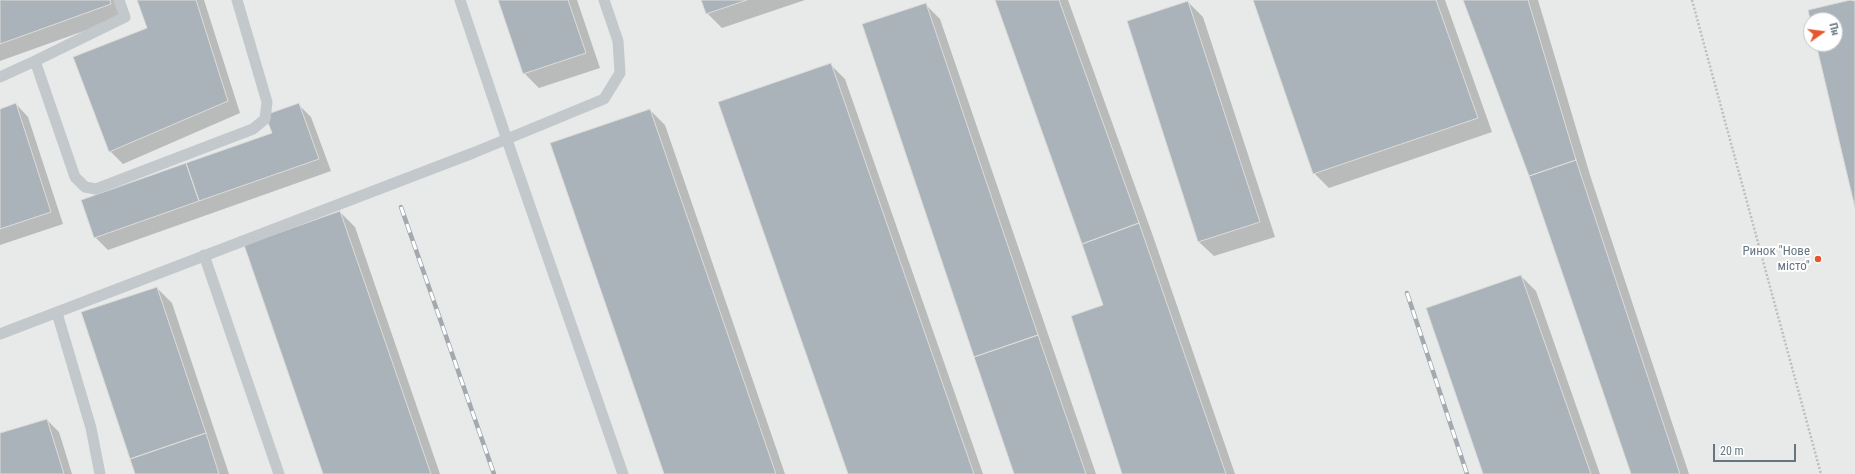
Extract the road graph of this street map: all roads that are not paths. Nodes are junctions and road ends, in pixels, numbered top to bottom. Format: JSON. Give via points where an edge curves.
{"nodes":[{"id":1,"x":120,"y":0,"type":"edge"},
{"id":2,"x":237,"y":0,"type":"edge"},
{"id":3,"x":460,"y":0,"type":"edge"},
{"id":4,"x":604,"y":0,"type":"edge"},
{"id":5,"x":36,"y":61,"type":"junction"},
{"id":6,"x":0,"y":77,"type":"edge"},
{"id":7,"x":506,"y":140,"type":"junction"},
{"id":8,"x":204,"y":255,"type":"junction"},
{"id":9,"x":57,"y":313,"type":"junction"},
{"id":10,"x":0,"y":334,"type":"edge"},
{"id":11,"x":100,"y":474,"type":"edge"},
{"id":12,"x":279,"y":474,"type":"edge"},
{"id":13,"x":623,"y":474,"type":"edge"}],
"edges":[{"from":1,"to":5,"type":"lane","via":[[125,17]]},
{"from":2,"to":5,"type":"lane","via":[[267,102],[265,119],[253,129],[96,189],[85,187],[75,177]]},
{"from":3,"to":7,"type":"lane"},
{"from":4,"to":7,"type":"lane","via":[[618,41],[620,73],[604,99]]},
{"from":5,"to":6,"type":"lane"},
{"from":7,"to":8,"type":"lane"},
{"from":7,"to":13,"type":"lane"},
{"from":8,"to":9,"type":"lane"},
{"from":8,"to":12,"type":"lane"},
{"from":9,"to":10,"type":"lane"},
{"from":9,"to":11,"type":"lane","via":[[91,428]]}]}
